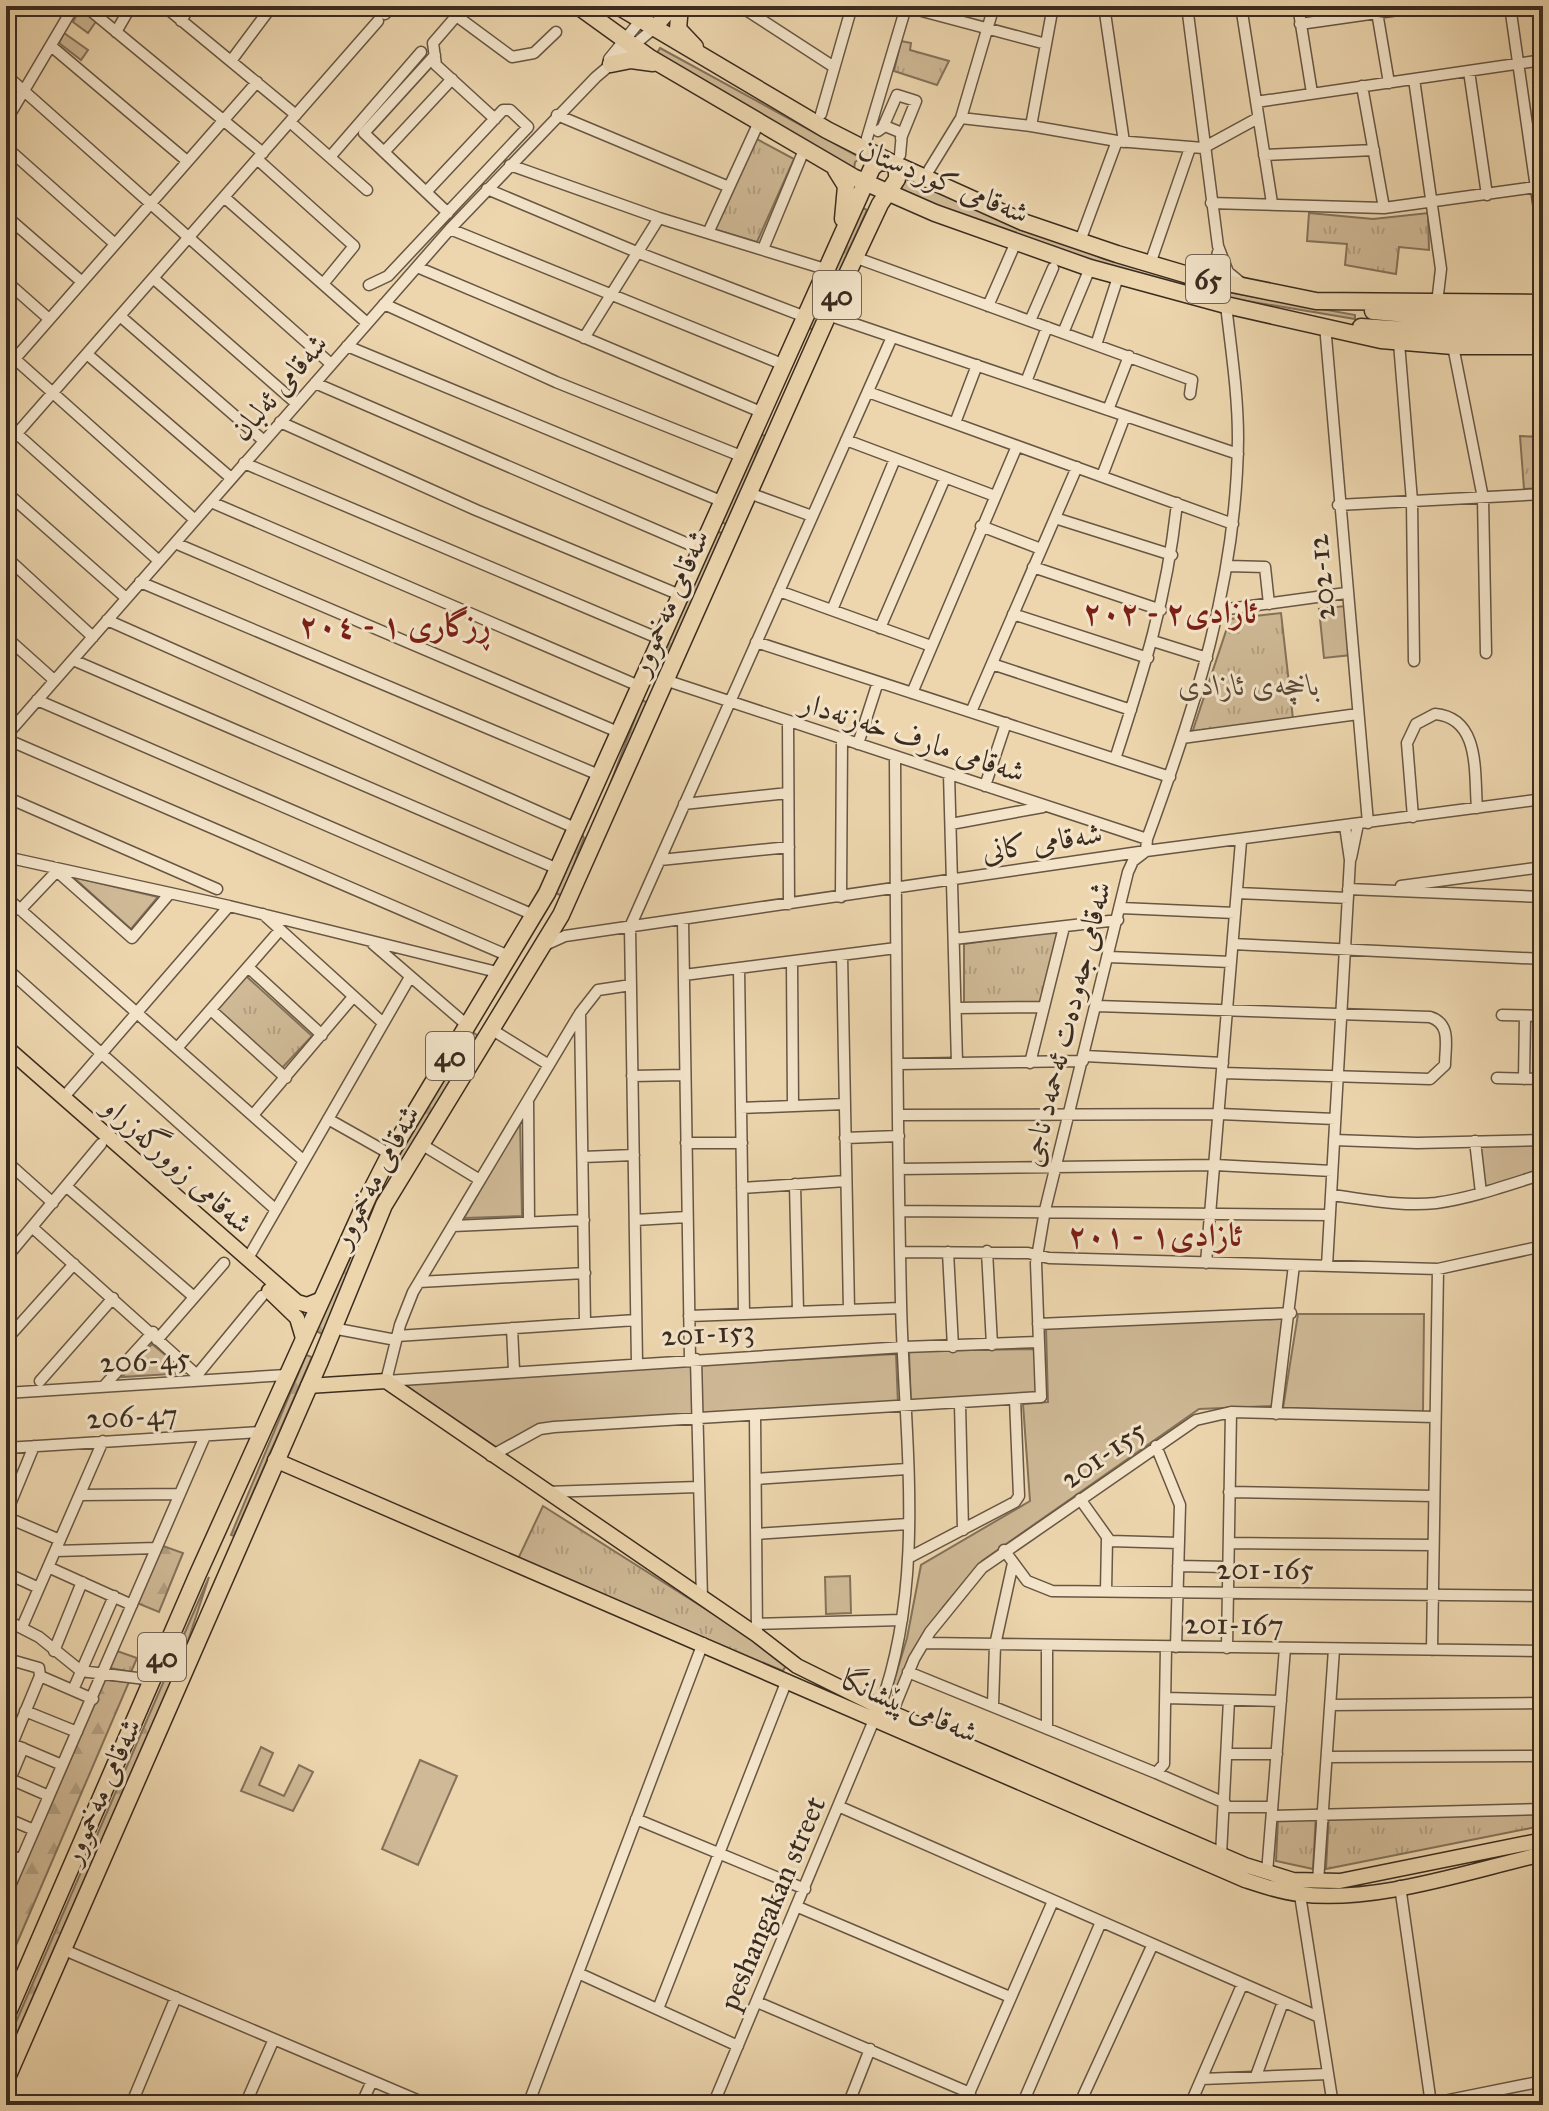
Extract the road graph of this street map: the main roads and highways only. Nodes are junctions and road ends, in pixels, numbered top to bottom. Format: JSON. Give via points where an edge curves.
{"nodes":[{"id":1,"x":618,"y":6,"type":"edge"},
{"id":2,"x":652,"y":6,"type":"edge"},
{"id":3,"x":677,"y":6,"type":"edge"},
{"id":4,"x":583,"y":10,"type":"edge"},
{"id":5,"x":646,"y":25,"type":"junction"},
{"id":6,"x":714,"y":64,"type":"junction"},
{"id":7,"x":673,"y":72,"type":"junction"},
{"id":8,"x":759,"y":90,"type":"junction"},
{"id":9,"x":898,"y":152,"type":"junction"},
{"id":10,"x":833,"y":166,"type":"junction"},
{"id":11,"x":879,"y":185,"type":"junction"},
{"id":12,"x":935,"y":213,"type":"junction"},
{"id":13,"x":865,"y":234,"type":"junction"},
{"id":14,"x":1061,"y":234,"type":"junction"},
{"id":15,"x":840,"y":238,"type":"junction"},
{"id":16,"x":1316,"y":301,"type":"junction"},
{"id":17,"x":1543,"y":303,"type":"edge"},
{"id":18,"x":1543,"y":317,"type":"edge"},
{"id":19,"x":1325,"y":325,"type":"junction"},
{"id":20,"x":1543,"y":331,"type":"edge"},
{"id":21,"x":1452,"y":333,"type":"junction"},
{"id":22,"x":791,"y":344,"type":"junction"},
{"id":23,"x":1543,"y":346,"type":"edge"},
{"id":24,"x":812,"y":352,"type":"junction"},
{"id":25,"x":591,"y":792,"type":"junction"},
{"id":26,"x":611,"y":803,"type":"junction"},
{"id":27,"x":575,"y":828,"type":"junction"},
{"id":28,"x":596,"y":837,"type":"junction"},
{"id":29,"x":8,"y":1054,"type":"edge"},
{"id":30,"x":182,"y":1209,"type":"junction"},
{"id":31,"x":322,"y":1299,"type":"junction"},
{"id":32,"x":294,"y":1306,"type":"junction"},
{"id":33,"x":303,"y":1338,"type":"junction"},
{"id":34,"x":320,"y":1361,"type":"junction"},
{"id":35,"x":384,"y":1381,"type":"junction"},
{"id":36,"x":308,"y":1386,"type":"junction"},
{"id":37,"x":275,"y":1460,"type":"junction"},
{"id":38,"x":219,"y":1527,"type":"junction"},
{"id":39,"x":238,"y":1547,"type":"junction"},
{"id":40,"x":199,"y":1572,"type":"junction"},
{"id":41,"x":220,"y":1585,"type":"junction"},
{"id":42,"x":797,"y":1666,"type":"junction"},
{"id":43,"x":787,"y":1680,"type":"junction"},
{"id":44,"x":882,"y":1713,"type":"junction"},
{"id":45,"x":1083,"y":1802,"type":"junction"},
{"id":46,"x":1542,"y":1845,"type":"edge"},
{"id":47,"x":1444,"y":1869,"type":"junction"},
{"id":48,"x":1242,"y":1871,"type":"junction"},
{"id":49,"x":6,"y":2017,"type":"edge"},
{"id":50,"x":6,"y":2080,"type":"edge"}],
"edges":[{"from":1,"to":5,"type":"highway","name":"شەقامی کوردستان","number":"65"},
{"from":2,"to":5,"type":"main road"},
{"from":3,"to":5,"type":"main road"},
{"from":3,"to":6,"type":"highway","via":[[680,33]]},
{"from":4,"to":7,"type":"highway","name":"شەقامی کوردستان","number":"65"},
{"from":4,"to":7,"type":"highway","via":[[612,41],[611,61],[637,60]]},
{"from":5,"to":6,"type":"highway","name":"شەقامی کوردستان","number":"65"},
{"from":6,"to":8,"type":"highway","name":"شەقامی کوردستان","number":"65"},
{"from":7,"to":10,"type":"highway","name":"شەقامی کوردستان","number":"65"},
{"from":8,"to":9,"type":"highway","name":"شەقامی کوردستان","number":"65"},
{"from":8,"to":9,"type":"highway","name":"شەقامی کوردستان","number":"65"},
{"from":9,"to":11,"type":"highway","name":"شەقامی مەخموور","number":"40","via":[[898,175]]},
{"from":9,"to":11,"type":"highway","name":"شەقامی مەخموور","number":"40","via":[[872,168]]},
{"from":9,"to":14,"type":"highway","name":"شەقامی کوردستان","number":"65"},
{"from":9,"to":14,"type":"highway","name":"شەقامی کوردستان","number":"65","via":[[1023,222]]},
{"from":10,"to":11,"type":"highway","name":"شەقامی کوردستان","number":"65"},
{"from":10,"to":15,"type":"highway","via":[[847,192]]},
{"from":11,"to":12,"type":"highway","name":"شەقامی کوردستان","number":"65"},
{"from":11,"to":13,"type":"highway","name":"شەقامی مەخموور","number":"40"},
{"from":11,"to":15,"type":"highway","name":"شەقامی مەخموور","number":"40"},
{"from":12,"to":13,"type":"highway","via":[[892,208]]},
{"from":12,"to":19,"type":"highway","name":"شەقامی کوردستان","number":"65","via":[[1118,277]]},
{"from":13,"to":24,"type":"highway","name":"شەقامی مەخموور","number":"40"},
{"from":14,"to":16,"type":"highway","name":"شەقامی کوردستان","number":"65","via":[[1188,275]]},
{"from":15,"to":22,"type":"highway","name":"شەقامی مەخموور","number":"40"},
{"from":16,"to":17,"type":"highway","name":"شەقامی کوردستان","number":"65"},
{"from":16,"to":21,"type":"highway","name":"شەقامی کوردستان","number":"65"},
{"from":18,"to":21,"type":"highway","name":"شەقامی کوردستان","number":"65"},
{"from":19,"to":21,"type":"highway","name":"شەقامی کوردستان","number":"65"},
{"from":19,"to":21,"type":"highway","name":"شەقامی کوردستان","number":"65","via":[[1399,343]]},
{"from":20,"to":21,"type":"highway","name":"شەقامی کوردستان","number":"65"},
{"from":21,"to":23,"type":"highway","name":"شەقامی کوردستان","number":"65"},
{"from":22,"to":24,"type":"highway","via":[[806,337]]},
{"from":22,"to":25,"type":"highway","name":"شەقامی مەخموور","number":"40"},
{"from":24,"to":26,"type":"highway","name":"شەقامی مەخموور","number":"40"},
{"from":25,"to":26,"type":"highway","via":[[594,807]]},
{"from":25,"to":27,"type":"highway","name":"شەقامی مەخموور","number":"40"},
{"from":26,"to":28,"type":"highway","name":"شەقامی مەخموور","number":"40"},
{"from":27,"to":28,"type":"highway","via":[[589,822]]},
{"from":27,"to":31,"type":"highway","name":"شەقامی مەخموور","number":"40","via":[[536,916],[390,1154]]},
{"from":28,"to":34,"type":"highway","name":"شەقامی مەخموور","number":"40","via":[[542,948],[384,1205]]},
{"from":29,"to":30,"type":"main road","name":"شەقامی زوورگەزراو"},
{"from":29,"to":30,"type":"main road","name":"شەقامی زوورگەزراو","via":[[101,1144]]},
{"from":30,"to":32,"type":"main road","name":"شەقامی زوورگەزراو"},
{"from":30,"to":32,"type":"main road","name":"شەقامی زوورگەزراو","via":[[247,1260]]},
{"from":31,"to":32,"type":"main road"},
{"from":31,"to":33,"type":"highway","name":"شەقامی مەخموور","number":"40"},
{"from":32,"to":33,"type":"main road","name":"شەقامی زوورگەزراو"},
{"from":33,"to":38,"type":"highway","name":"شەقامی مەخموور","number":"40"},
{"from":34,"to":35,"type":"main road","name":"201-153","via":[[335,1378]]},
{"from":34,"to":36,"type":"highway","name":"شەقامی مەخموور","number":"40"},
{"from":35,"to":36,"type":"main road","name":"201-153"},
{"from":35,"to":42,"type":"main road","name":"شەقامی پێشانگا","via":[[702,1599],[757,1630]]},
{"from":36,"to":37,"type":"highway","name":"شەقامی مەخموور","number":"40"},
{"from":37,"to":39,"type":"highway","name":"شەقامی مەخموور","number":"40"},
{"from":37,"to":43,"type":"main road","name":"شەقامی پێشانگا"},
{"from":38,"to":39,"type":"highway","via":[[219,1551],[229,1553]]},
{"from":38,"to":40,"type":"highway","name":"شەقامی مەخموور","number":"40"},
{"from":39,"to":41,"type":"highway","name":"شەقامی مەخموور","number":"40"},
{"from":40,"to":41,"type":"highway","via":[[206,1565],[216,1567]]},
{"from":40,"to":49,"type":"highway","name":"شەقامی مەخموور","number":"40"},
{"from":41,"to":50,"type":"highway","name":"شەقامی مەخموور","number":"40"},
{"from":42,"to":43,"type":"main road"},
{"from":42,"to":44,"type":"main road","name":"شەقامی پێشانگا"},
{"from":43,"to":44,"type":"main road","name":"شەقامی پێشانگا"},
{"from":44,"to":45,"type":"main road","name":"شەقامی پێشانگا"},
{"from":45,"to":48,"type":"main road","name":"شەقامی پێشانگا"},
{"from":45,"to":48,"type":"main road","name":"شەقامی پێشانگا","via":[[1221,1855]]},
{"from":46,"to":47,"type":"main road","name":"شەقامی پێشانگا"},
{"from":47,"to":48,"type":"main road","name":"شەقامی پێشانگا","via":[[1318,1882]]},
{"from":47,"to":48,"type":"main road","name":"شەقامی پێشانگا","via":[[1360,1894],[1300,1895]]}]}
